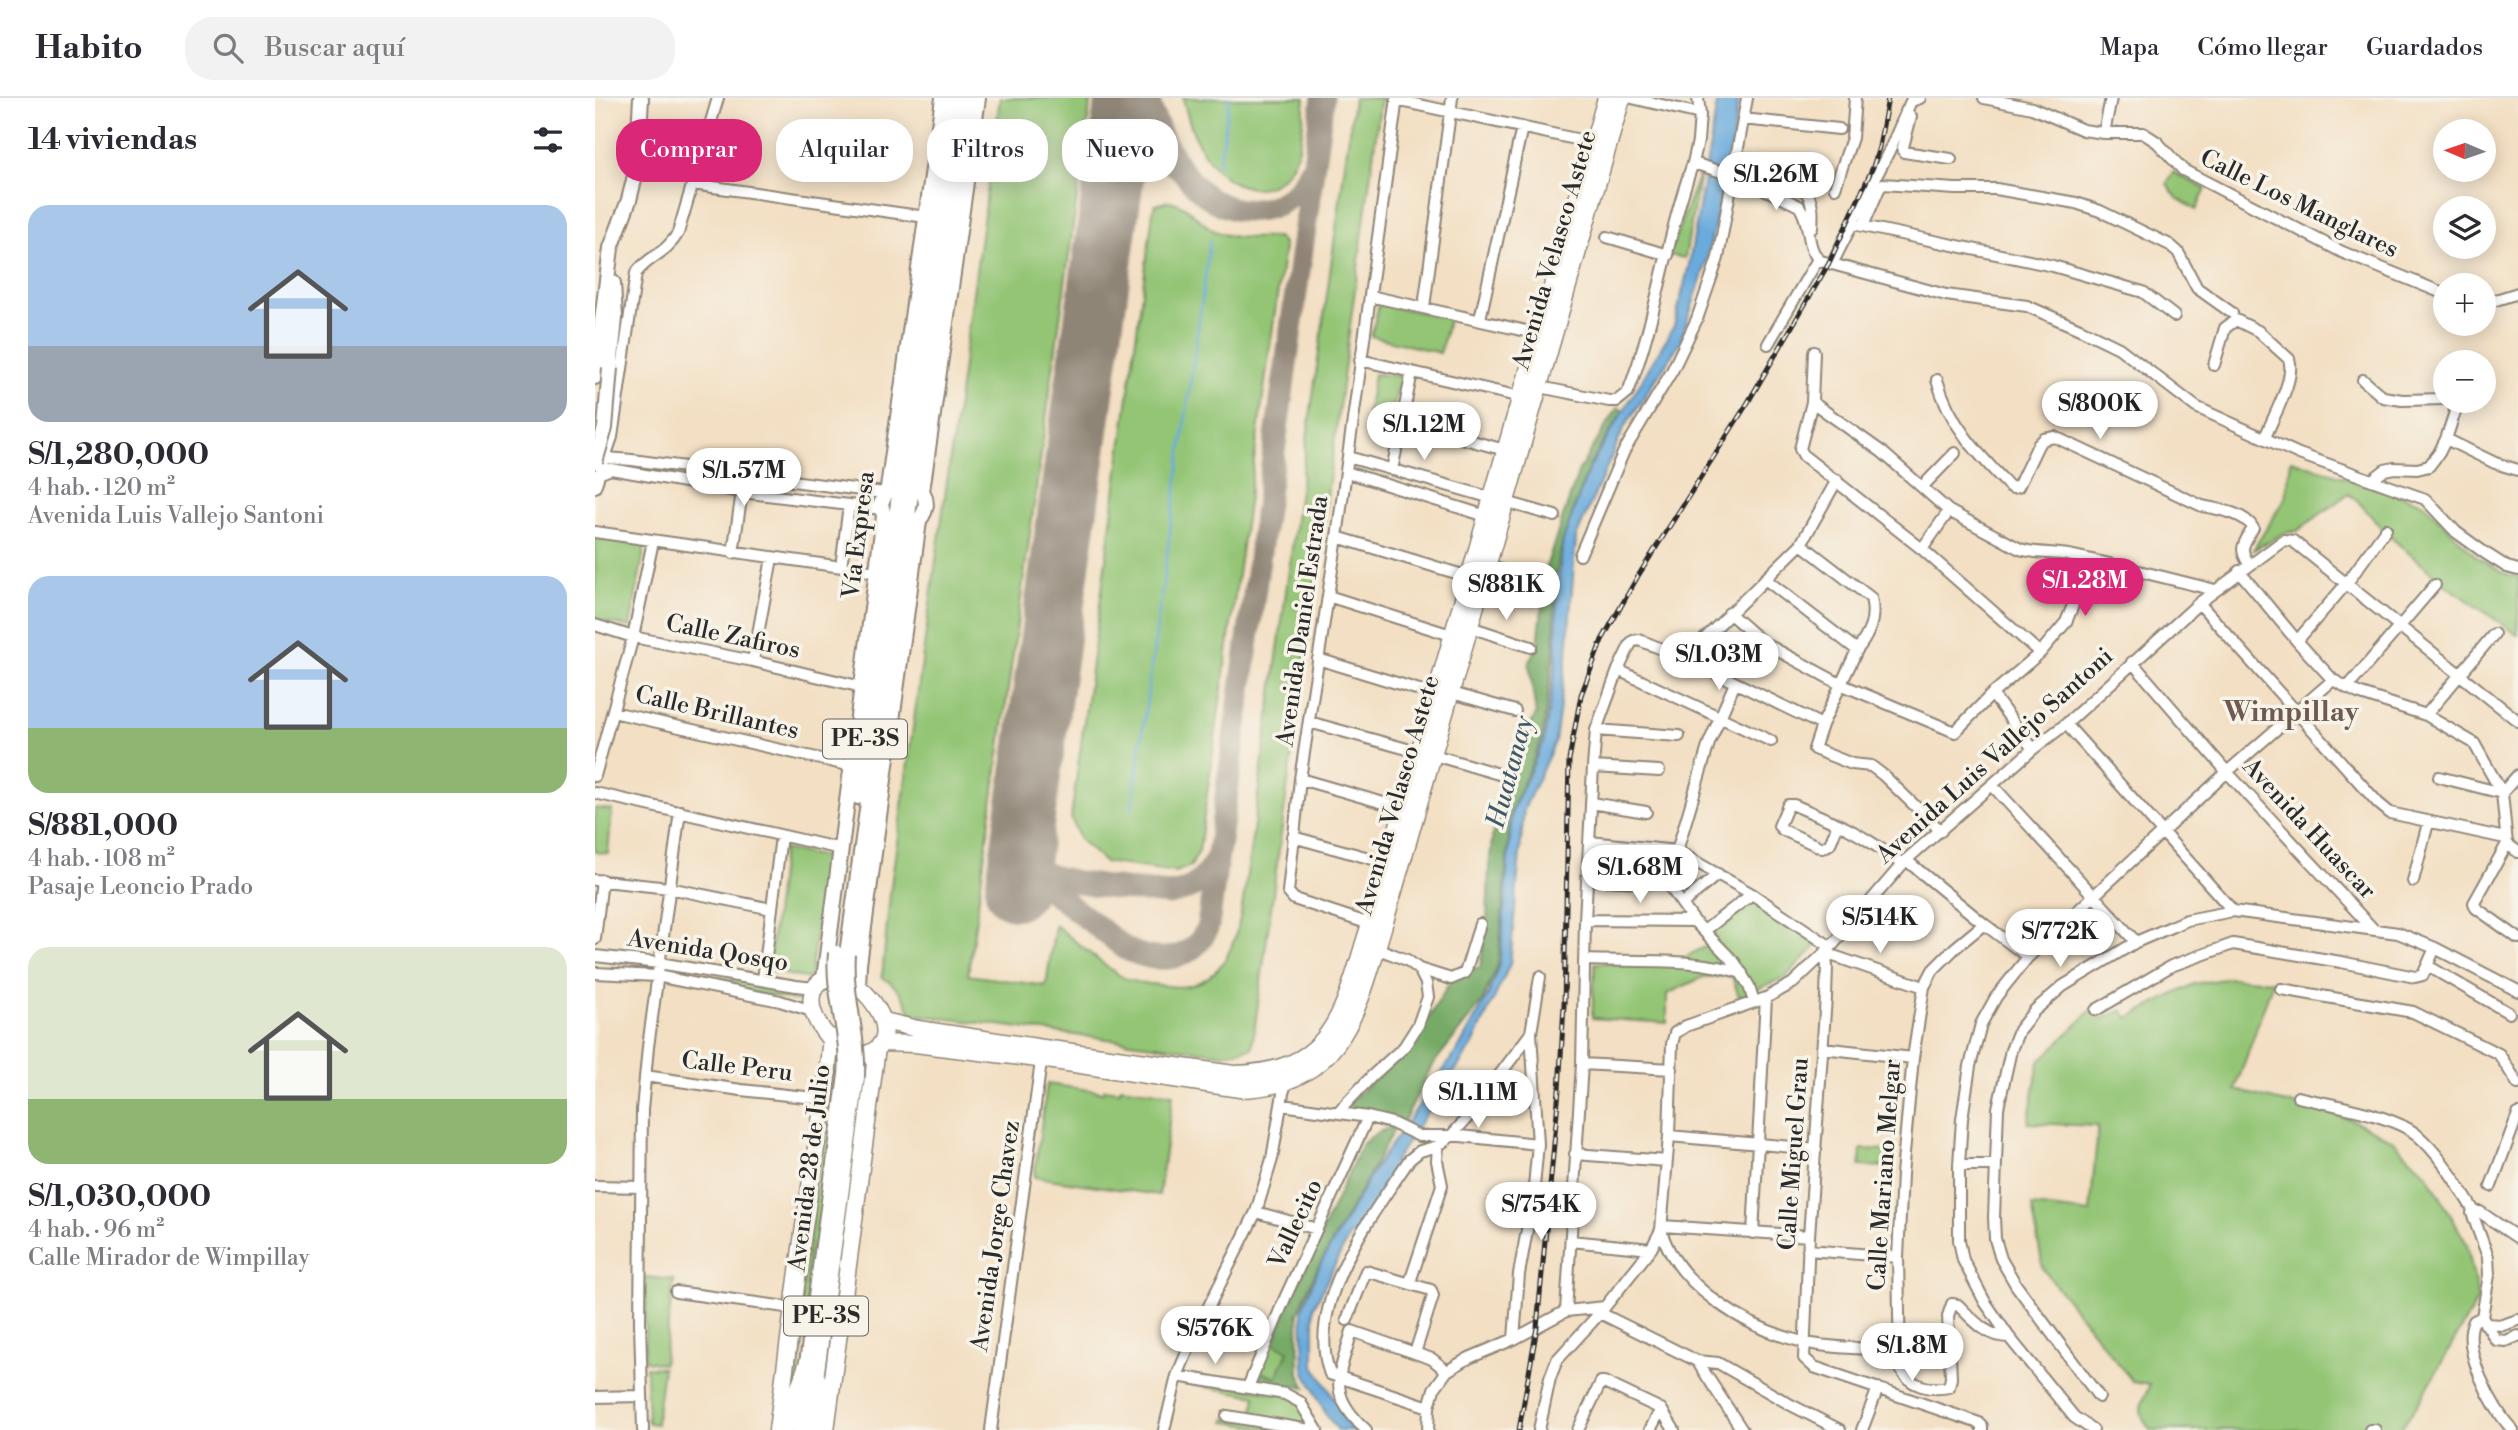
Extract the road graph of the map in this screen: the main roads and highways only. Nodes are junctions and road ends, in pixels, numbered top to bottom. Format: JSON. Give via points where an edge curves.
{"nodes":[{"id":1,"x":641,"y":98,"type":"edge"},
{"id":2,"x":649,"y":98,"type":"edge"},
{"id":3,"x":943,"y":98,"type":"edge"},
{"id":4,"x":953,"y":98,"type":"edge"},
{"id":5,"x":966,"y":98,"type":"edge"},
{"id":6,"x":978,"y":98,"type":"edge"},
{"id":7,"x":1606,"y":98,"type":"edge"},
{"id":8,"x":1622,"y":98,"type":"edge"},
{"id":9,"x":940,"y":119,"type":"edge"},
{"id":10,"x":955,"y":119,"type":"edge"},
{"id":11,"x":959,"y":119,"type":"edge"},
{"id":12,"x":975,"y":119,"type":"edge"},
{"id":13,"x":931,"y":182,"type":"edge"},
{"id":14,"x":948,"y":182,"type":"edge"},
{"id":15,"x":967,"y":182,"type":"edge"},
{"id":16,"x":922,"y":249,"type":"junction"},
{"id":17,"x":957,"y":253,"type":"junction"},
{"id":18,"x":610,"y":278,"type":"junction"},
{"id":19,"x":935,"y":278,"type":"junction"},
{"id":20,"x":1546,"y":335,"type":"junction"},
{"id":21,"x":597,"y":343,"type":"edge"},
{"id":22,"x":603,"y":371,"type":"edge"},
{"id":23,"x":595,"y":446,"type":"edge"},
{"id":24,"x":600,"y":468,"type":"edge"},
{"id":25,"x":901,"y":488,"type":"junction"},
{"id":26,"x":1499,"y":500,"type":"junction"},
{"id":27,"x":897,"y":520,"type":"junction"},
{"id":28,"x":1445,"y":696,"type":"junction"},
{"id":29,"x":1426,"y":753,"type":"junction"},
{"id":30,"x":1376,"y":926,"type":"junction"},
{"id":31,"x":842,"y":954,"type":"joint"},
{"id":32,"x":820,"y":983,"type":"junction"},
{"id":33,"x":858,"y":986,"type":"junction"},
{"id":34,"x":884,"y":1021,"type":"junction"},
{"id":35,"x":831,"y":1037,"type":"junction"},
{"id":36,"x":879,"y":1046,"type":"junction"},
{"id":37,"x":1042,"y":1054,"type":"junction"},
{"id":38,"x":1287,"y":1074,"type":"junction"},
{"id":39,"x":852,"y":1076,"type":"junction"},
{"id":40,"x":808,"y":1362,"type":"junction"},
{"id":41,"x":817,"y":1378,"type":"junction"},
{"id":42,"x":777,"y":1430,"type":"edge"},
{"id":43,"x":784,"y":1430,"type":"edge"},
{"id":44,"x":798,"y":1430,"type":"edge"},
{"id":45,"x":809,"y":1430,"type":"edge"},
{"id":46,"x":819,"y":1430,"type":"edge"},
{"id":47,"x":826,"y":1430,"type":"edge"}],
"edges":[{"from":1,"to":18,"type":"main road","via":[[637,168],[611,248]]},
{"from":2,"to":18,"type":"main road","via":[[639,192]]},
{"from":3,"to":9,"type":"main road","name":"Vía Expresa","number":"PE-3S"},
{"from":4,"to":10,"type":"main road","name":"Vía Expresa","number":"PE-3S"},
{"from":5,"to":11,"type":"main road","name":"Vía Expresa","number":"PE-3S"},
{"from":6,"to":12,"type":"main road","name":"Vía Expresa","number":"PE-3S"},
{"from":7,"to":20,"type":"highway","name":"Avenida Velasco Astete"},
{"from":8,"to":20,"type":"highway","name":"Avenida Velasco Astete"},
{"from":13,"to":16,"type":"main road","name":"Vía Expresa","number":"PE-3S"},
{"from":14,"to":19,"type":"main road","name":"Vía Expresa","number":"PE-3S"},
{"from":15,"to":17,"type":"main road","name":"Vía Expresa","number":"PE-3S"},
{"from":16,"to":19,"type":"main road"},
{"from":16,"to":25,"type":"main road","name":"Vía Expresa","number":"PE-3S"},
{"from":17,"to":19,"type":"main road"},
{"from":17,"to":25,"type":"main road","name":"Vía Expresa","number":"PE-3S"},
{"from":18,"to":21,"type":"main road"},
{"from":18,"to":22,"type":"main road"},
{"from":19,"to":25,"type":"main road","name":"Vía Expresa","number":"PE-3S"},
{"from":20,"to":26,"type":"highway","name":"Avenida Velasco Astete","via":[[1540,387]]},
{"from":20,"to":26,"type":"highway","name":"Avenida Velasco Astete","via":[[1505,450]]},
{"from":21,"to":22,"type":"main road"},
{"from":22,"to":23,"type":"main road"},
{"from":22,"to":24,"type":"main road","bridge":true,"via":[[605,428]]},
{"from":25,"to":27,"type":"main road","name":"Vía Expresa","number":"PE-3S"},
{"from":25,"to":27,"type":"main road","via":[[926,504],[923,516]]},
{"from":26,"to":28,"type":"highway","name":"Avenida Velasco Astete","via":[[1488,566]]},
{"from":26,"to":28,"type":"highway","name":"Avenida Velasco Astete","via":[[1486,516],[1451,635]]},
{"from":27,"to":31,"type":"main road","name":"Vía Expresa","number":"PE-3S"},
{"from":27,"to":32,"type":"main road","name":"Vía Expresa","number":"PE-3S","via":[[877,572]]},
{"from":27,"to":33,"type":"main road","name":"Vía Expresa","number":"PE-3S"},
{"from":28,"to":29,"type":"highway","name":"Avenida Velasco Astete"},
{"from":29,"to":30,"type":"highway","name":"Avenida Velasco Astete"},
{"from":29,"to":30,"type":"highway","name":"Avenida Velasco Astete","via":[[1401,808]]},
{"from":30,"to":38,"type":"highway","name":"Avenida Velasco Astete","via":[[1338,1020]]},
{"from":30,"to":38,"type":"highway","name":"Avenida Velasco Astete","via":[[1376,948],[1353,1019],[1341,1039],[1307,1074]]},
{"from":31,"to":39,"type":"main road","name":"Avenida 28 de Julio","number":"PE-3S","bridge":true,"via":[[856,1035]]},
{"from":32,"to":33,"type":"highway","via":[[836,976]]},
{"from":32,"to":35,"type":"highway","via":[[810,1003]]},
{"from":33,"to":34,"type":"highway"},
{"from":34,"to":36,"type":"highway"},
{"from":34,"to":37,"type":"highway","name":"Avenida Velasco Astete"},
{"from":35,"to":36,"type":"highway","via":[[855,1056]]},
{"from":35,"to":42,"type":"highway"},
{"from":36,"to":37,"type":"highway","name":"Avenida Velasco Astete","via":[[915,1044]]},
{"from":36,"to":47,"type":"highway","name":"Avenida 28 de Julio"},
{"from":37,"to":38,"type":"highway","name":"Avenida Velasco Astete","via":[[1234,1074]]},
{"from":39,"to":40,"type":"main road","name":"Avenida 28 de Julio","number":"PE-3S"},
{"from":39,"to":41,"type":"main road","name":"Avenida 28 de Julio","number":"PE-3S"},
{"from":40,"to":43,"type":"highway"},
{"from":40,"to":44,"type":"main road","name":"Avenida 28 de Julio","number":"PE-3S"},
{"from":41,"to":45,"type":"main road","name":"Avenida 28 de Julio","number":"PE-3S"},
{"from":41,"to":46,"type":"highway"}]}
